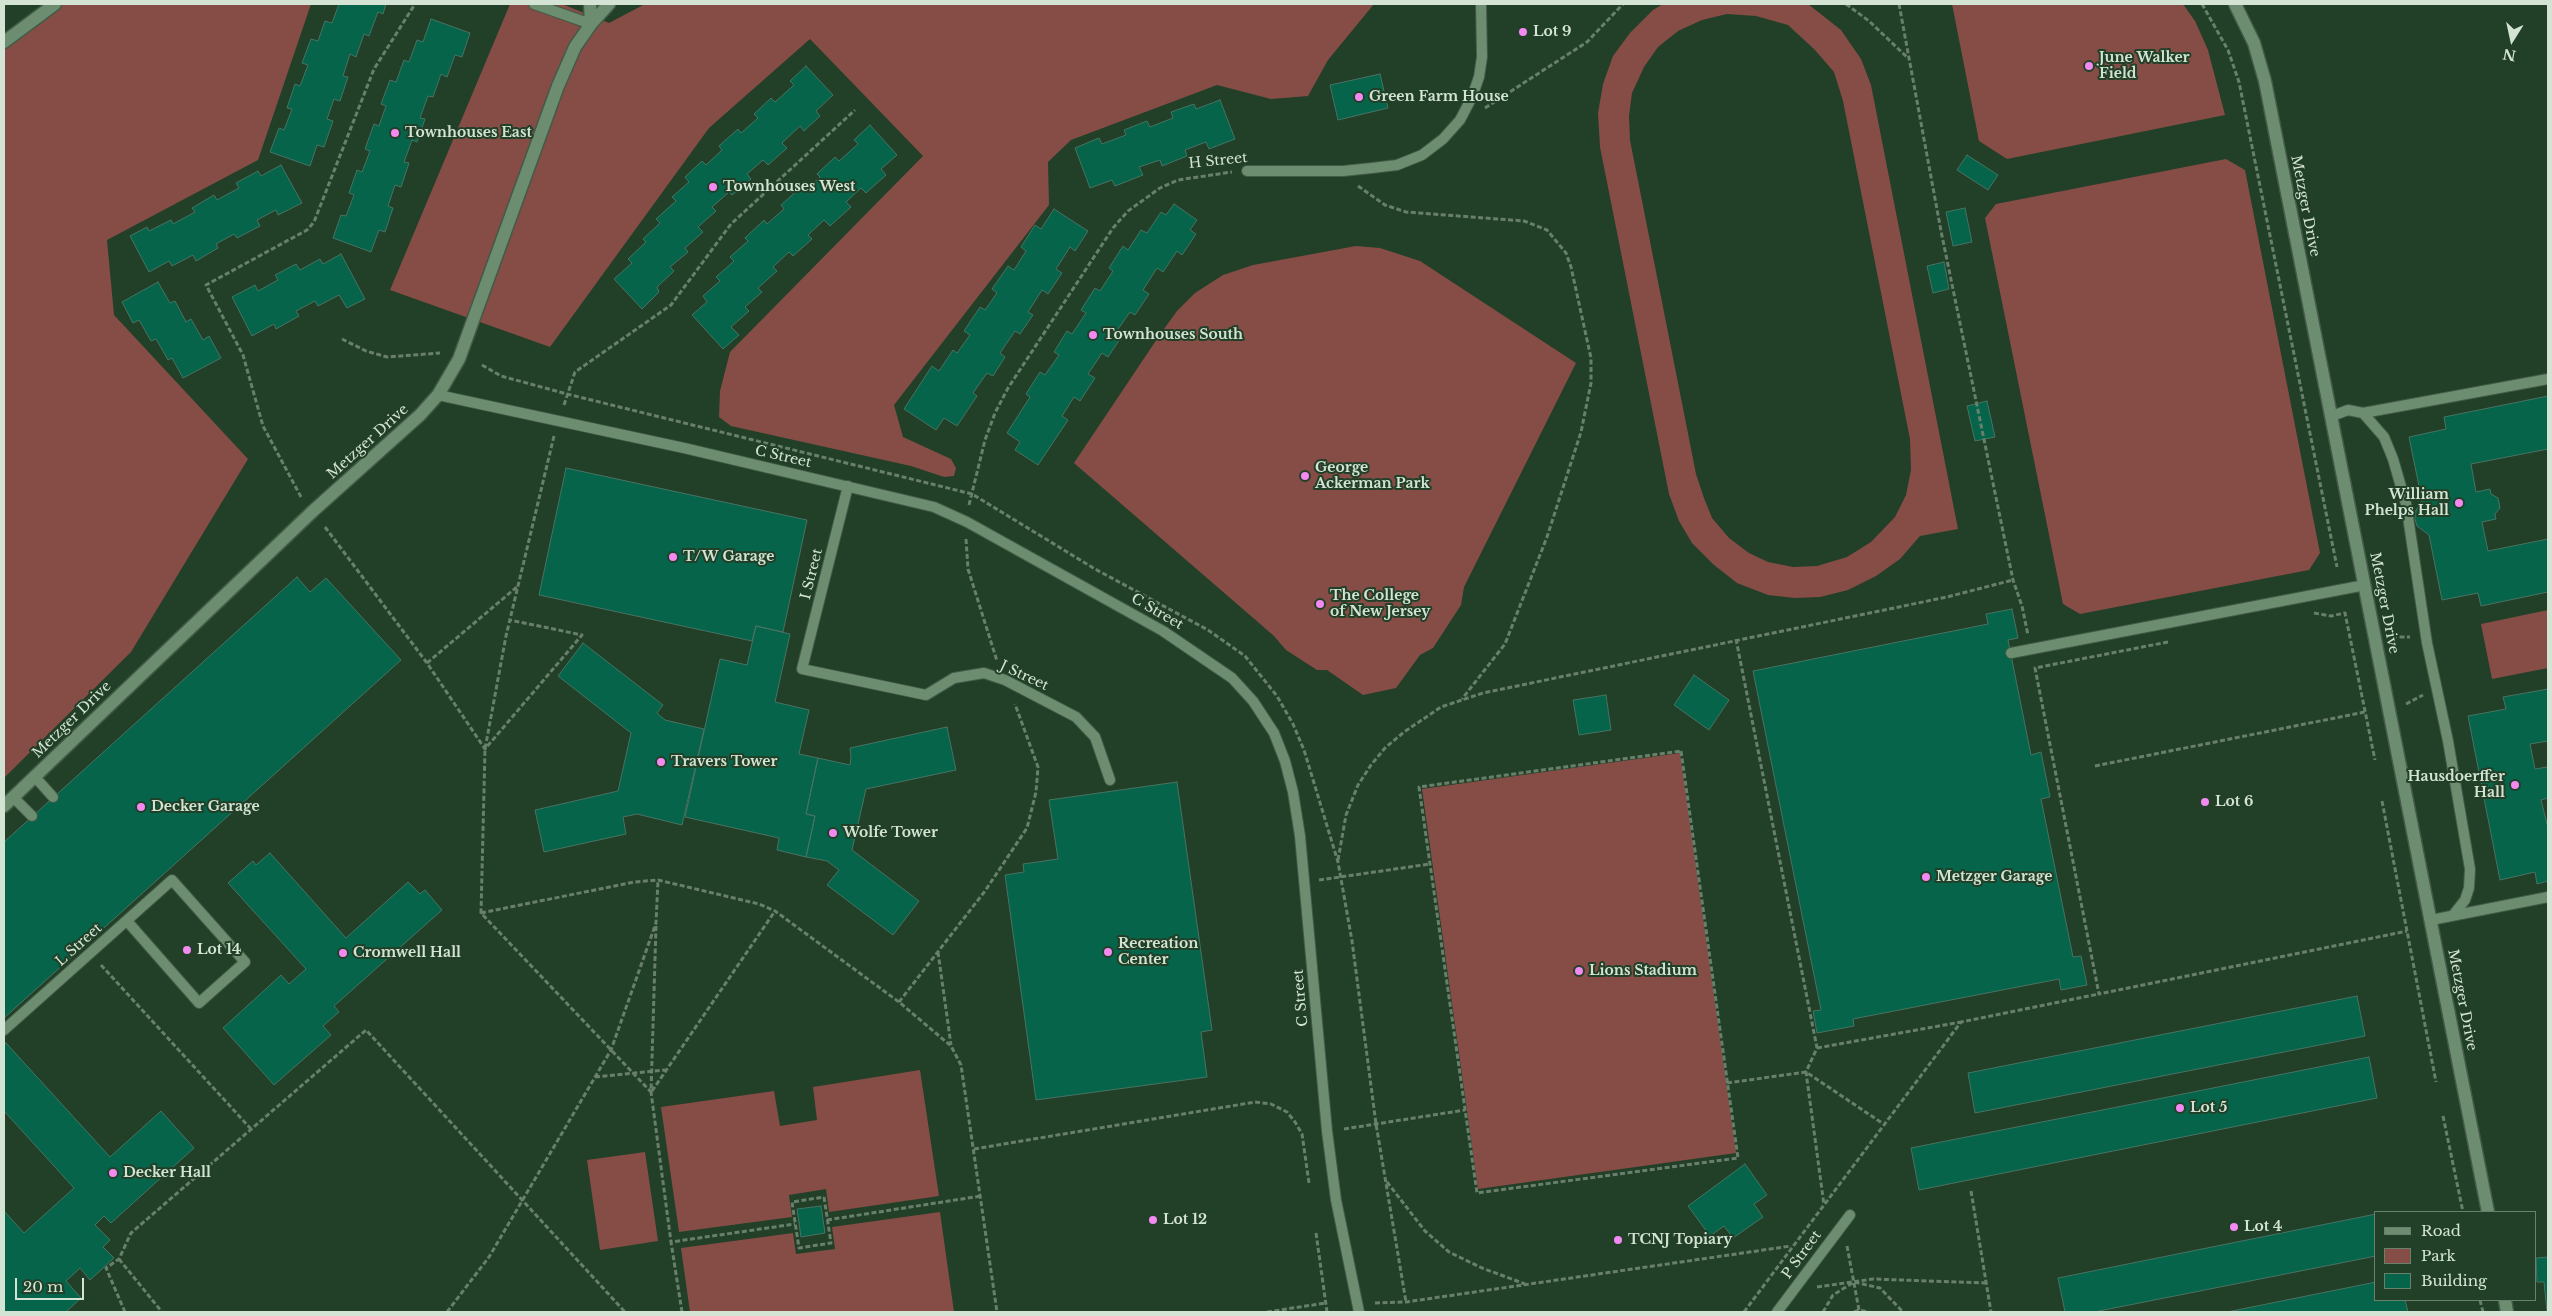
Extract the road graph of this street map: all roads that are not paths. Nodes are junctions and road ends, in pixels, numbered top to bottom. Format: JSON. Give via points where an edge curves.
{"nodes":[{"id":1,"x":55,"y":4,"type":"edge"},
{"id":2,"x":534,"y":4,"type":"edge"},
{"id":3,"x":590,"y":4,"type":"edge"},
{"id":4,"x":609,"y":4,"type":"edge"},
{"id":5,"x":1481,"y":4,"type":"edge"},
{"id":6,"x":2235,"y":4,"type":"edge"},
{"id":7,"x":590,"y":24,"type":"junction"},
{"id":8,"x":4,"y":42,"type":"edge"},
{"id":9,"x":1247,"y":171,"type":"road end"},
{"id":10,"x":2548,"y":379,"type":"edge"},
{"id":11,"x":438,"y":395,"type":"junction"},
{"id":12,"x":2363,"y":413,"type":"junction"},
{"id":13,"x":2332,"y":416,"type":"junction"},
{"id":14,"x":848,"y":486,"type":"junction"},
{"id":15,"x":2365,"y":585,"type":"junction"},
{"id":16,"x":2011,"y":653,"type":"dead end"},
{"id":17,"x":802,"y":669,"type":"joint"},
{"id":18,"x":35,"y":776,"type":"junction"},
{"id":19,"x":1110,"y":780,"type":"dead end"},
{"id":20,"x":13,"y":797,"type":"junction"},
{"id":21,"x":54,"y":797,"type":"dead end"},
{"id":22,"x":4,"y":806,"type":"edge"},
{"id":23,"x":32,"y":816,"type":"dead end"},
{"id":24,"x":2548,"y":897,"type":"edge"},
{"id":25,"x":2454,"y":914,"type":"junction"},
{"id":26,"x":2431,"y":920,"type":"junction"},
{"id":27,"x":127,"y":921,"type":"junction"},
{"id":28,"x":4,"y":1030,"type":"edge"},
{"id":29,"x":2488,"y":1211,"type":"edge"},
{"id":30,"x":1850,"y":1215,"type":"dead end"},
{"id":31,"x":1359,"y":1312,"type":"edge"},
{"id":32,"x":1777,"y":1312,"type":"edge"}],
"edges":[{"from":1,"to":8,"type":"street"},
{"from":2,"to":7,"type":"lane"},
{"from":3,"to":7,"type":"street"},
{"from":4,"to":7,"type":"street","name":"Metzger Drive"},
{"from":5,"to":9,"type":"lane","name":"H Street","via":[[1483,33],[1479,77],[1460,120],[1443,140],[1422,156],[1397,165],[1343,171]]},
{"from":6,"to":13,"type":"street","name":"Metzger Drive","via":[[2254,43],[2265,80]]},
{"from":7,"to":11,"type":"street","name":"Metzger Drive","via":[[575,47],[558,86],[459,359]]},
{"from":10,"to":12,"type":"lane"},
{"from":11,"to":14,"type":"lane","name":"C Street"},
{"from":11,"to":18,"type":"street","name":"Metzger Drive"},
{"from":12,"to":13,"type":"lane","via":[[2348,410]]},
{"from":12,"to":25,"type":"lane","via":[[2384,437],[2406,504],[2470,869],[2467,894]]},
{"from":13,"to":15,"type":"street","name":"Metzger Drive"},
{"from":14,"to":17,"type":"lane","name":"I Street"},
{"from":14,"to":31,"type":"lane","name":"C Street","via":[[934,507],[968,522],[1164,631],[1232,678],[1253,701],[1274,733],[1293,792],[1327,1131],[1336,1200]]},
{"from":15,"to":16,"type":"lane"},
{"from":15,"to":26,"type":"street","name":"Metzger Drive"},
{"from":17,"to":19,"type":"lane","name":"J Street","via":[[926,695],[954,678],[984,674],[1005,680],[1076,717],[1095,737]]},
{"from":18,"to":20,"type":"street","name":"Metzger Drive"},
{"from":18,"to":21,"type":"lane"},
{"from":20,"to":22,"type":"street","name":"Metzger Drive"},
{"from":20,"to":23,"type":"lane"},
{"from":24,"to":25,"type":"lane"},
{"from":25,"to":26,"type":"lane"},
{"from":26,"to":29,"type":"street","name":"Metzger Drive"},
{"from":27,"to":27,"type":"lane","name":"L Street","via":[[172,880],[245,962],[199,1003]]},
{"from":27,"to":28,"type":"lane","name":"L Street"},
{"from":30,"to":32,"type":"lane","name":"P Street"}]}
